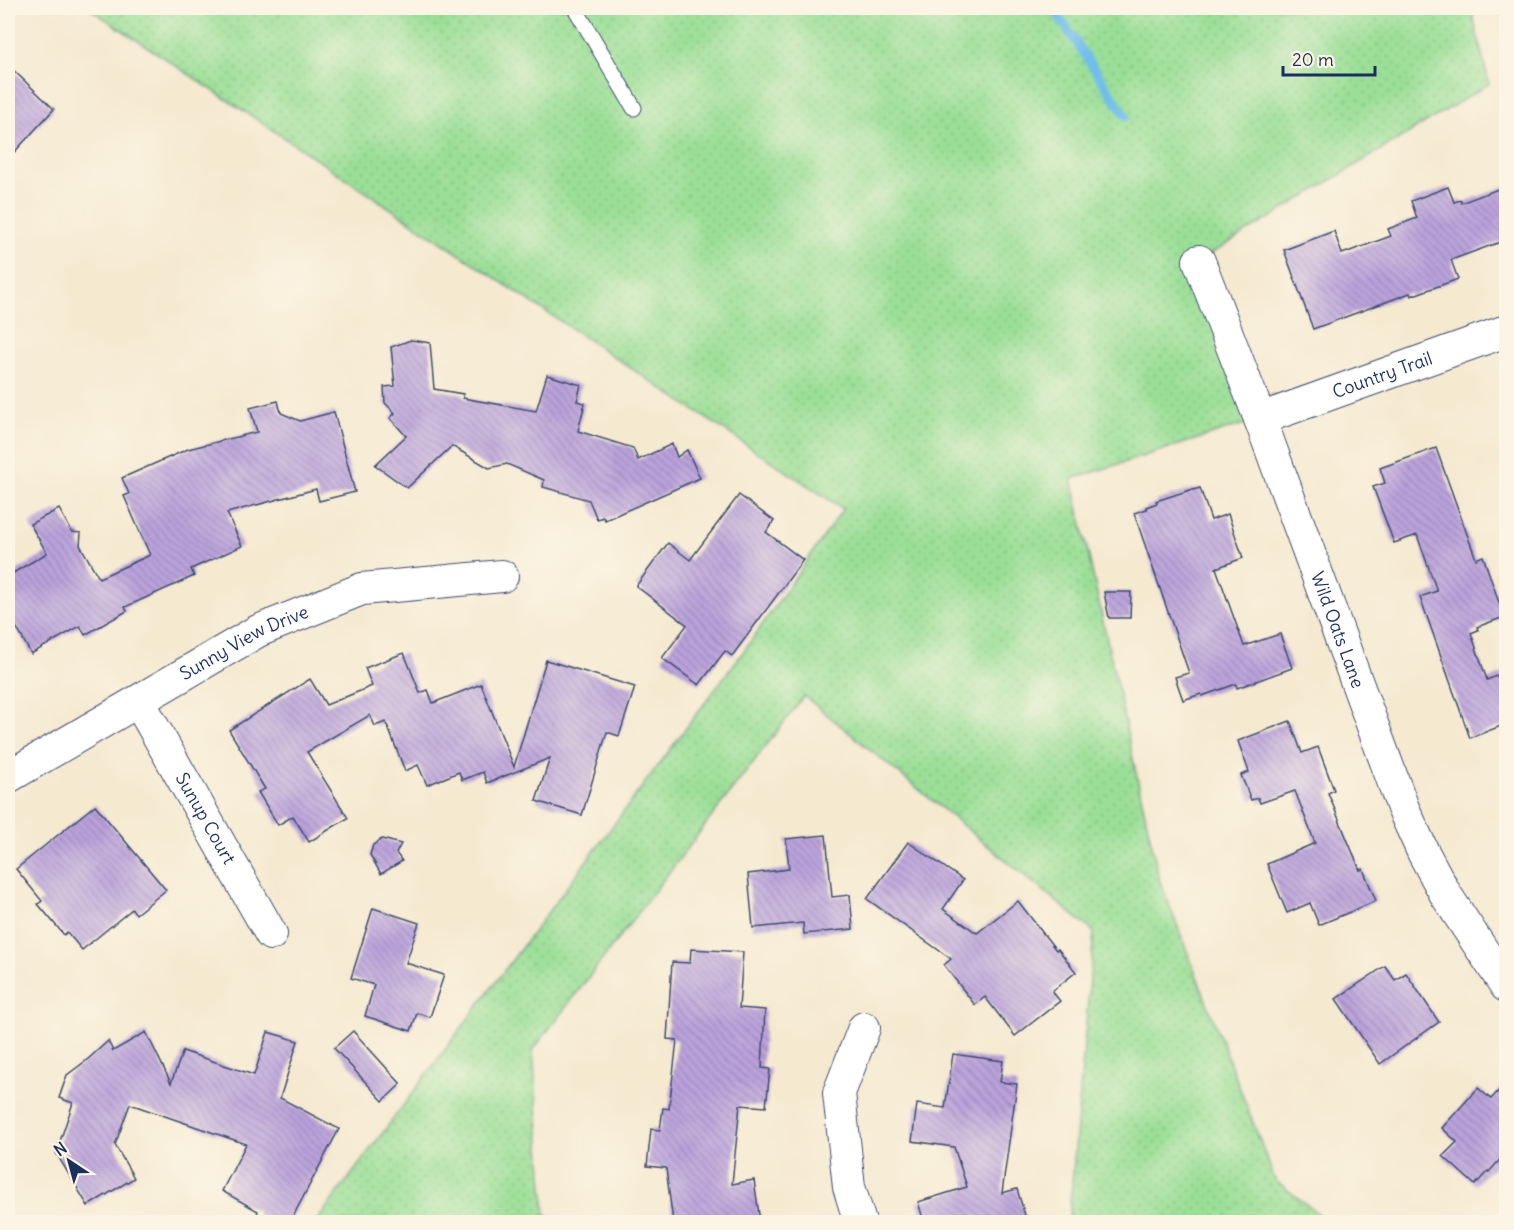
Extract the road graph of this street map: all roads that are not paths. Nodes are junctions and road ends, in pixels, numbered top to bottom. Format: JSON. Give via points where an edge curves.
{"nodes":[{"id":1,"x":575,"y":8,"type":"edge"},
{"id":2,"x":634,"y":108,"type":"dead end"},
{"id":3,"x":1199,"y":261,"type":"dead end"},
{"id":4,"x":1506,"y":331,"type":"edge"},
{"id":5,"x":1260,"y":419,"type":"junction"},
{"id":6,"x":502,"y":576,"type":"dead end"},
{"id":7,"x":139,"y":702,"type":"junction"},
{"id":8,"x":8,"y":777,"type":"edge"},
{"id":9,"x":271,"y":934,"type":"dead end"},
{"id":10,"x":1506,"y":986,"type":"edge"},
{"id":11,"x":864,"y":1028,"type":"dead end"},
{"id":12,"x":860,"y":1222,"type":"edge"}],
"edges":[{"from":1,"to":2,"type":"lane"},
{"from":3,"to":5,"type":"street","name":"Wild Oats Lane"},
{"from":4,"to":5,"type":"street","name":"Country Trail"},
{"from":5,"to":10,"type":"street","name":"Wild Oats Lane","via":[[1403,808],[1446,895]]},
{"from":6,"to":7,"type":"street","name":"Sunny View Drive","via":[[362,589],[258,631]]},
{"from":7,"to":8,"type":"street","name":"Sunny View Drive"},
{"from":7,"to":9,"type":"street","name":"Sunup Court"},
{"from":11,"to":12,"type":"street","via":[[839,1093],[849,1187]]}]}
